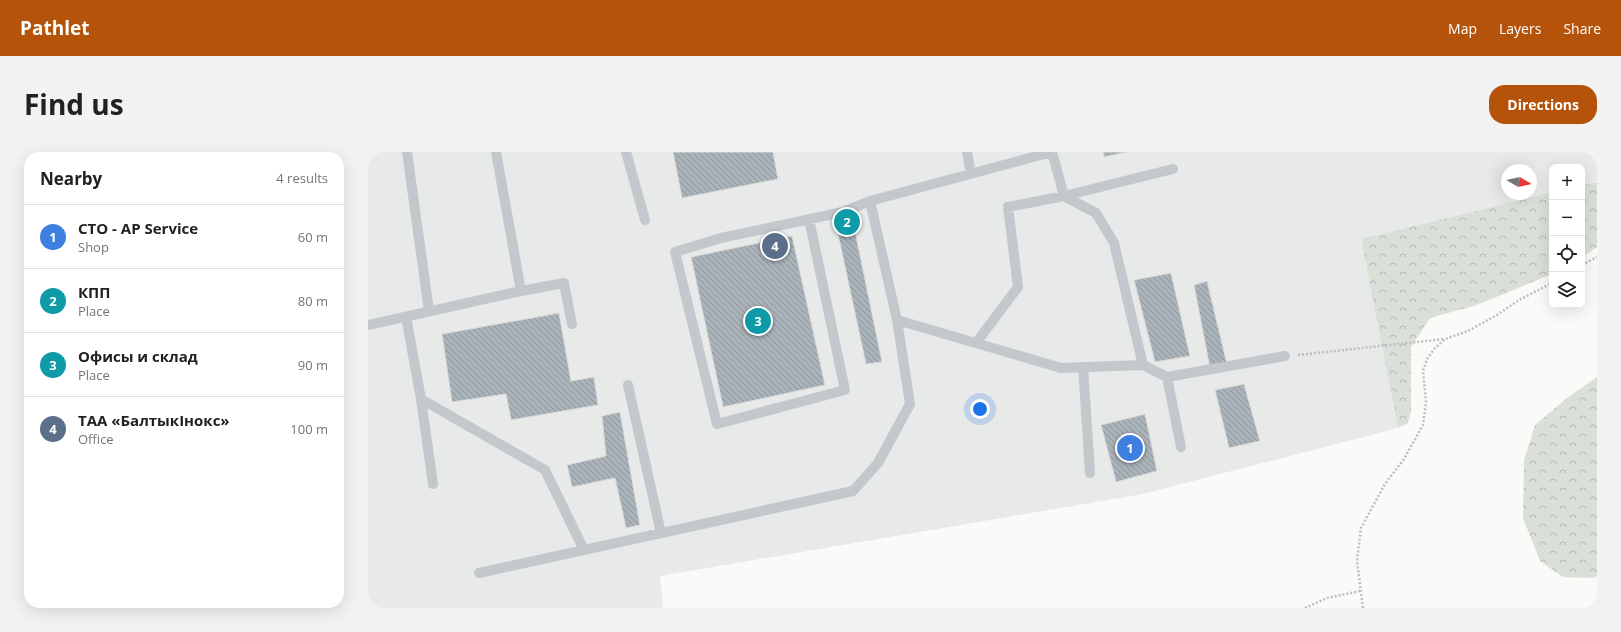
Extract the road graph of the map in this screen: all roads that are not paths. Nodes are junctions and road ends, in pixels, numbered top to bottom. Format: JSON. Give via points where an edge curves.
{"nodes":[{"id":1,"x":407,"y":152,"type":"edge"},
{"id":2,"x":496,"y":152,"type":"edge"},
{"id":3,"x":626,"y":152,"type":"edge"},
{"id":4,"x":967,"y":152,"type":"edge"},
{"id":5,"x":1052,"y":152,"type":"edge"},
{"id":6,"x":1173,"y":169,"type":"dead end"},
{"id":7,"x":972,"y":174,"type":"junction"},
{"id":8,"x":1064,"y":196,"type":"junction"},
{"id":9,"x":870,"y":201,"type":"junction"},
{"id":10,"x":809,"y":219,"type":"junction"},
{"id":11,"x":645,"y":220,"type":"dead end"},
{"id":12,"x":521,"y":291,"type":"junction"},
{"id":13,"x":429,"y":311,"type":"junction"},
{"id":14,"x":406,"y":316,"type":"junction"},
{"id":15,"x":897,"y":320,"type":"junction"},
{"id":16,"x":572,"y":324,"type":"dead end"},
{"id":17,"x":368,"y":325,"type":"edge"},
{"id":18,"x":976,"y":344,"type":"junction"},
{"id":19,"x":1285,"y":356,"type":"road end"},
{"id":20,"x":1143,"y":365,"type":"junction"},
{"id":21,"x":1083,"y":367,"type":"junction"},
{"id":22,"x":1167,"y":377,"type":"junction"},
{"id":23,"x":628,"y":385,"type":"dead end"},
{"id":24,"x":421,"y":399,"type":"junction"},
{"id":25,"x":1181,"y":446,"type":"dead end"},
{"id":26,"x":1090,"y":473,"type":"dead end"},
{"id":27,"x":433,"y":484,"type":"dead end"},
{"id":28,"x":660,"y":533,"type":"junction"},
{"id":29,"x":584,"y":550,"type":"junction"},
{"id":30,"x":479,"y":573,"type":"dead end"}],
"edges":[{"from":1,"to":13,"type":"lane"},
{"from":2,"to":12,"type":"lane"},
{"from":3,"to":11,"type":"lane"},
{"from":4,"to":7,"type":"lane"},
{"from":5,"to":7,"type":"lane"},
{"from":5,"to":8,"type":"lane"},
{"from":6,"to":8,"type":"lane"},
{"from":7,"to":9,"type":"lane"},
{"from":8,"to":18,"type":"lane","via":[[1008,208],[1018,287]]},
{"from":8,"to":20,"type":"lane","via":[[1096,213],[1114,243]]},
{"from":9,"to":10,"type":"lane","via":[[843,212]]},
{"from":9,"to":15,"type":"lane"},
{"from":10,"to":10,"type":"lane","via":[[845,390],[717,424],[675,252],[721,238]]},
{"from":12,"to":13,"type":"lane"},
{"from":12,"to":16,"type":"lane","via":[[564,283]]},
{"from":13,"to":14,"type":"lane"},
{"from":14,"to":17,"type":"lane"},
{"from":14,"to":24,"type":"lane"},
{"from":15,"to":18,"type":"lane"},
{"from":15,"to":28,"type":"lane","via":[[910,404],[878,463],[853,491]]},
{"from":18,"to":21,"type":"lane","via":[[1061,368]]},
{"from":19,"to":22,"type":"lane"},
{"from":20,"to":21,"type":"lane"},
{"from":20,"to":22,"type":"lane"},
{"from":21,"to":26,"type":"lane"},
{"from":22,"to":25,"type":"lane"},
{"from":23,"to":28,"type":"lane"},
{"from":24,"to":27,"type":"lane"},
{"from":24,"to":29,"type":"lane","via":[[545,470]]},
{"from":28,"to":29,"type":"lane"},
{"from":29,"to":30,"type":"lane"}]}
